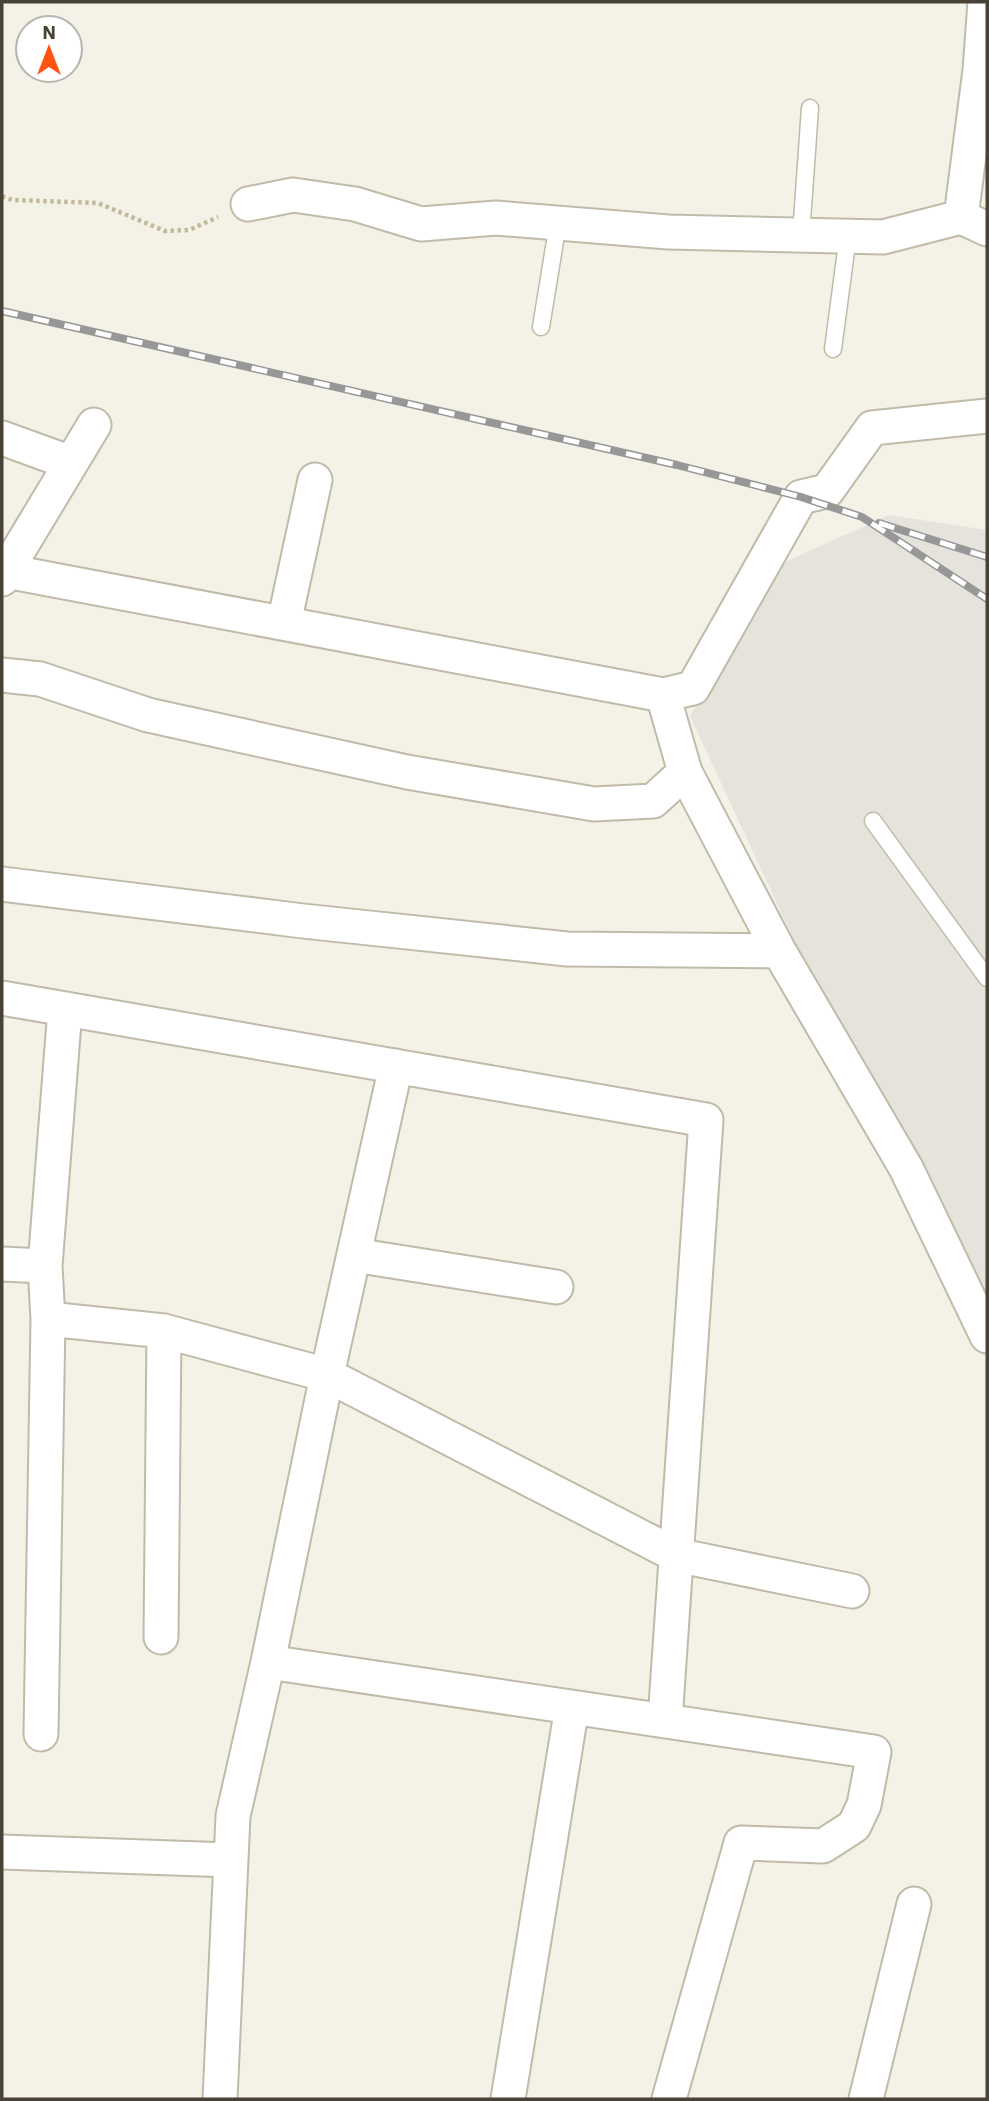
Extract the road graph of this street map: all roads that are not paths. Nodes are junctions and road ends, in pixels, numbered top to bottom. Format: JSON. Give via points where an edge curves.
{"nodes":[{"id":1,"x":985,"y":2,"type":"edge"},
{"id":2,"x":810,"y":108,"type":"dead end"},
{"id":3,"x":248,"y":204,"type":"road end"},
{"id":4,"x":558,"y":223,"type":"junction"},
{"id":5,"x":974,"y":223,"type":"edge"},
{"id":6,"x":801,"y":235,"type":"junction"},
{"id":7,"x":848,"y":236,"type":"junction"},
{"id":8,"x":541,"y":327,"type":"dead end"},
{"id":9,"x":833,"y":349,"type":"dead end"},
{"id":10,"x":987,"y":416,"type":"edge"},
{"id":11,"x":94,"y":425,"type":"dead end"},
{"id":12,"x":2,"y":438,"type":"edge"},
{"id":13,"x":71,"y":464,"type":"junction"},
{"id":14,"x":315,"y":480,"type":"dead end"},
{"id":15,"x":4,"y":575,"type":"edge"},
{"id":16,"x":284,"y":623,"type":"junction"},
{"id":17,"x":2,"y":675,"type":"edge"},
{"id":18,"x":663,"y":695,"type":"junction"},
{"id":19,"x":685,"y":772,"type":"junction"},
{"id":20,"x":873,"y":821,"type":"dead end"},
{"id":21,"x":2,"y":884,"type":"edge"},
{"id":22,"x":779,"y":951,"type":"junction"},
{"id":23,"x":987,"y":978,"type":"edge"},
{"id":24,"x":2,"y":998,"type":"edge"},
{"id":25,"x":65,"y":1009,"type":"junction"},
{"id":26,"x":396,"y":1066,"type":"junction"},
{"id":27,"x":354,"y":1255,"type":"junction"},
{"id":28,"x":2,"y":1264,"type":"edge"},
{"id":29,"x":45,"y":1266,"type":"junction"},
{"id":30,"x":556,"y":1287,"type":"dead end"},
{"id":31,"x":48,"y":1319,"type":"junction"},
{"id":32,"x":164,"y":1331,"type":"junction"},
{"id":33,"x":987,"y":1336,"type":"edge"},
{"id":34,"x":327,"y":1375,"type":"junction"},
{"id":35,"x":676,"y":1555,"type":"junction"},
{"id":36,"x":852,"y":1591,"type":"dead end"},
{"id":37,"x":160,"y":1637,"type":"dead end"},
{"id":38,"x":268,"y":1662,"type":"junction"},
{"id":39,"x":572,"y":1707,"type":"junction"},
{"id":40,"x":665,"y":1721,"type":"junction"},
{"id":41,"x":41,"y":1734,"type":"dead end"},
{"id":42,"x":2,"y":1852,"type":"edge"},
{"id":43,"x":230,"y":1860,"type":"junction"},
{"id":44,"x":914,"y":1904,"type":"dead end"},
{"id":45,"x":220,"y":2099,"type":"edge"},
{"id":46,"x":508,"y":2099,"type":"edge"},
{"id":47,"x":669,"y":2099,"type":"edge"},
{"id":48,"x":866,"y":2099,"type":"edge"}],
"edges":[{"from":1,"to":5,"type":"street"},
{"from":2,"to":6,"type":"lane"},
{"from":3,"to":4,"type":"street","via":[[293,195],[355,204],[421,224],[496,218]]},
{"from":4,"to":6,"type":"street","via":[[668,232]]},
{"from":4,"to":8,"type":"lane"},
{"from":5,"to":7,"type":"street","via":[[883,237]]},
{"from":6,"to":7,"type":"street"},
{"from":7,"to":9,"type":"lane"},
{"from":10,"to":18,"type":"street","via":[[872,428],[827,491],[801,497],[693,688]]},
{"from":11,"to":13,"type":"street"},
{"from":12,"to":13,"type":"street"},
{"from":13,"to":15,"type":"street"},
{"from":14,"to":16,"type":"street"},
{"from":15,"to":16,"type":"street"},
{"from":16,"to":18,"type":"street"},
{"from":17,"to":19,"type":"street","via":[[40,679],[148,715],[379,766],[594,804],[653,801]]},
{"from":18,"to":19,"type":"street"},
{"from":19,"to":22,"type":"street"},
{"from":20,"to":23,"type":"lane"},
{"from":21,"to":22,"type":"street","via":[[567,949]]},
{"from":22,"to":33,"type":"street","via":[[906,1168]]},
{"from":24,"to":25,"type":"street"},
{"from":25,"to":26,"type":"street"},
{"from":25,"to":29,"type":"street"},
{"from":26,"to":27,"type":"street"},
{"from":26,"to":35,"type":"street","via":[[706,1120]]},
{"from":27,"to":30,"type":"street"},
{"from":27,"to":34,"type":"street"},
{"from":28,"to":29,"type":"street"},
{"from":29,"to":31,"type":"street"},
{"from":31,"to":32,"type":"street"},
{"from":31,"to":41,"type":"street"},
{"from":32,"to":34,"type":"street"},
{"from":32,"to":37,"type":"street"},
{"from":34,"to":35,"type":"street"},
{"from":34,"to":38,"type":"street"},
{"from":35,"to":36,"type":"street"},
{"from":35,"to":40,"type":"street"},
{"from":38,"to":39,"type":"street"},
{"from":38,"to":43,"type":"street","via":[[233,1816]]},
{"from":39,"to":40,"type":"street"},
{"from":39,"to":46,"type":"street"},
{"from":40,"to":47,"type":"street","via":[[874,1752],[864,1805],[854,1826],[822,1846],[741,1843]]},
{"from":42,"to":43,"type":"street"},
{"from":43,"to":45,"type":"street"},
{"from":44,"to":48,"type":"street"}]}
